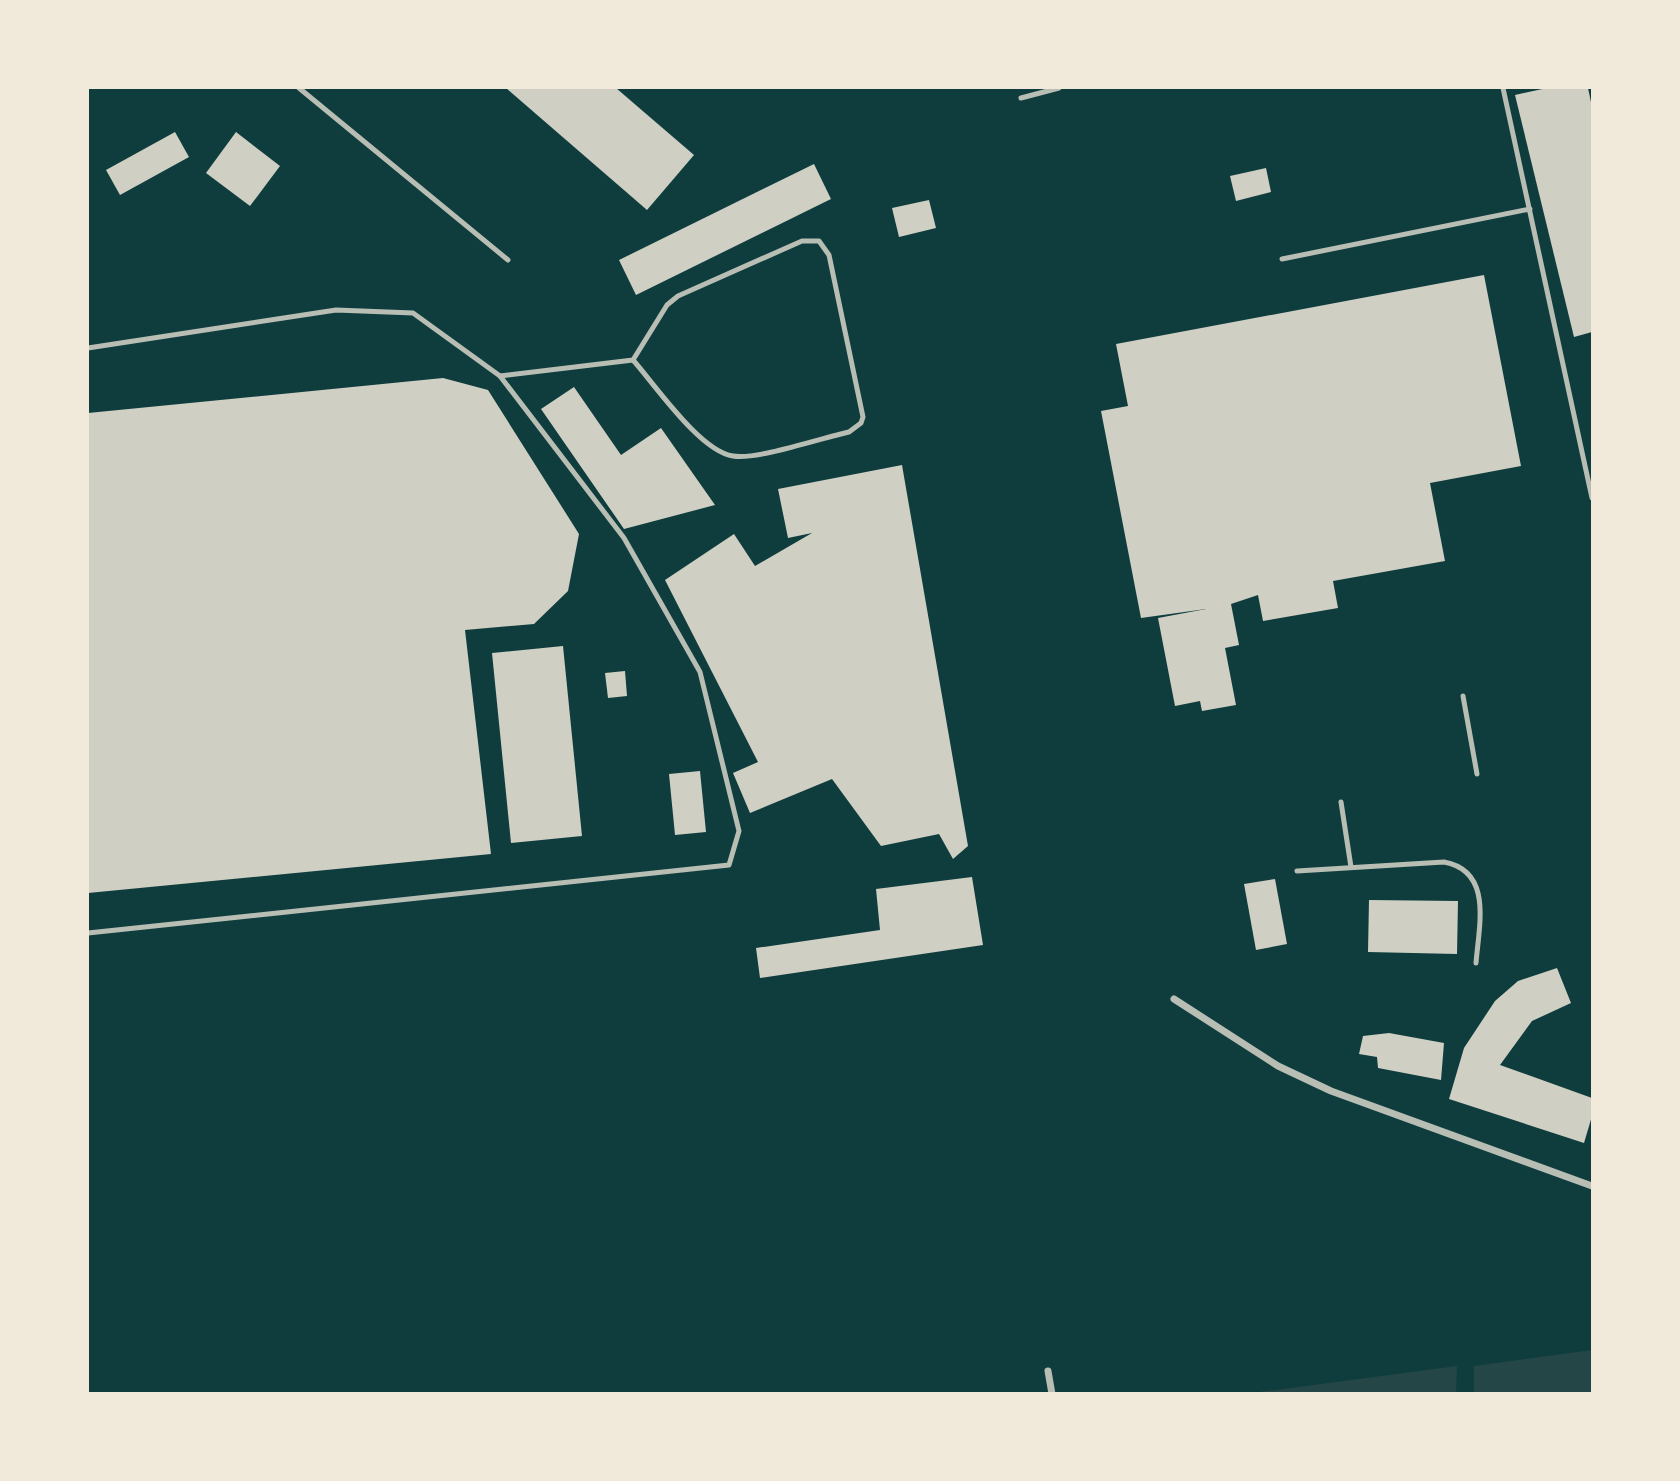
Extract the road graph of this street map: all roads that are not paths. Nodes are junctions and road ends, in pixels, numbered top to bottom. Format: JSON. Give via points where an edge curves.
{"nodes":[{"id":1,"x":299,"y":88,"type":"edge"},
{"id":2,"x":1059,"y":88,"type":"edge"},
{"id":3,"x":1503,"y":88,"type":"edge"},
{"id":4,"x":1021,"y":98,"type":"dead end"},
{"id":5,"x":1530,"y":209,"type":"junction"},
{"id":6,"x":1282,"y":259,"type":"dead end"},
{"id":7,"x":508,"y":260,"type":"dead end"},
{"id":8,"x":88,"y":348,"type":"edge"},
{"id":9,"x":633,"y":360,"type":"junction"},
{"id":10,"x":500,"y":376,"type":"junction"},
{"id":11,"x":1592,"y":498,"type":"edge"},
{"id":12,"x":1464,"y":696,"type":"dead end"},
{"id":13,"x":1478,"y":774,"type":"dead end"},
{"id":14,"x":1341,"y":802,"type":"dead end"},
{"id":15,"x":1351,"y":867,"type":"junction"},
{"id":16,"x":1297,"y":871,"type":"dead end"},
{"id":17,"x":88,"y":933,"type":"edge"},
{"id":18,"x":1476,"y":963,"type":"dead end"},
{"id":19,"x":1174,"y":999,"type":"dead end"},
{"id":20,"x":1592,"y":1186,"type":"edge"},
{"id":21,"x":1048,"y":1371,"type":"dead end"},
{"id":22,"x":1052,"y":1394,"type":"edge"}],
"edges":[{"from":1,"to":7,"type":"lane"},
{"from":2,"to":4,"type":"lane"},
{"from":3,"to":5,"type":"lane"},
{"from":5,"to":6,"type":"lane"},
{"from":5,"to":11,"type":"lane"},
{"from":8,"to":10,"type":"lane","via":[[336,310],[413,313]]},
{"from":9,"to":9,"type":"lane","via":[[703,440],[730,456],[849,432],[863,417],[829,255],[819,242],[802,241],[678,296],[662,312]]},
{"from":9,"to":10,"type":"lane"},
{"from":10,"to":17,"type":"lane","via":[[624,538],[700,672],[739,831],[729,865]]},
{"from":12,"to":13,"type":"lane"},
{"from":14,"to":15,"type":"lane"},
{"from":15,"to":16,"type":"lane"},
{"from":15,"to":18,"type":"lane","via":[[1444,862],[1465,869],[1480,899]]},
{"from":19,"to":20,"type":"street","via":[[1278,1066],[1331,1091]]},
{"from":21,"to":22,"type":"street"}]}
